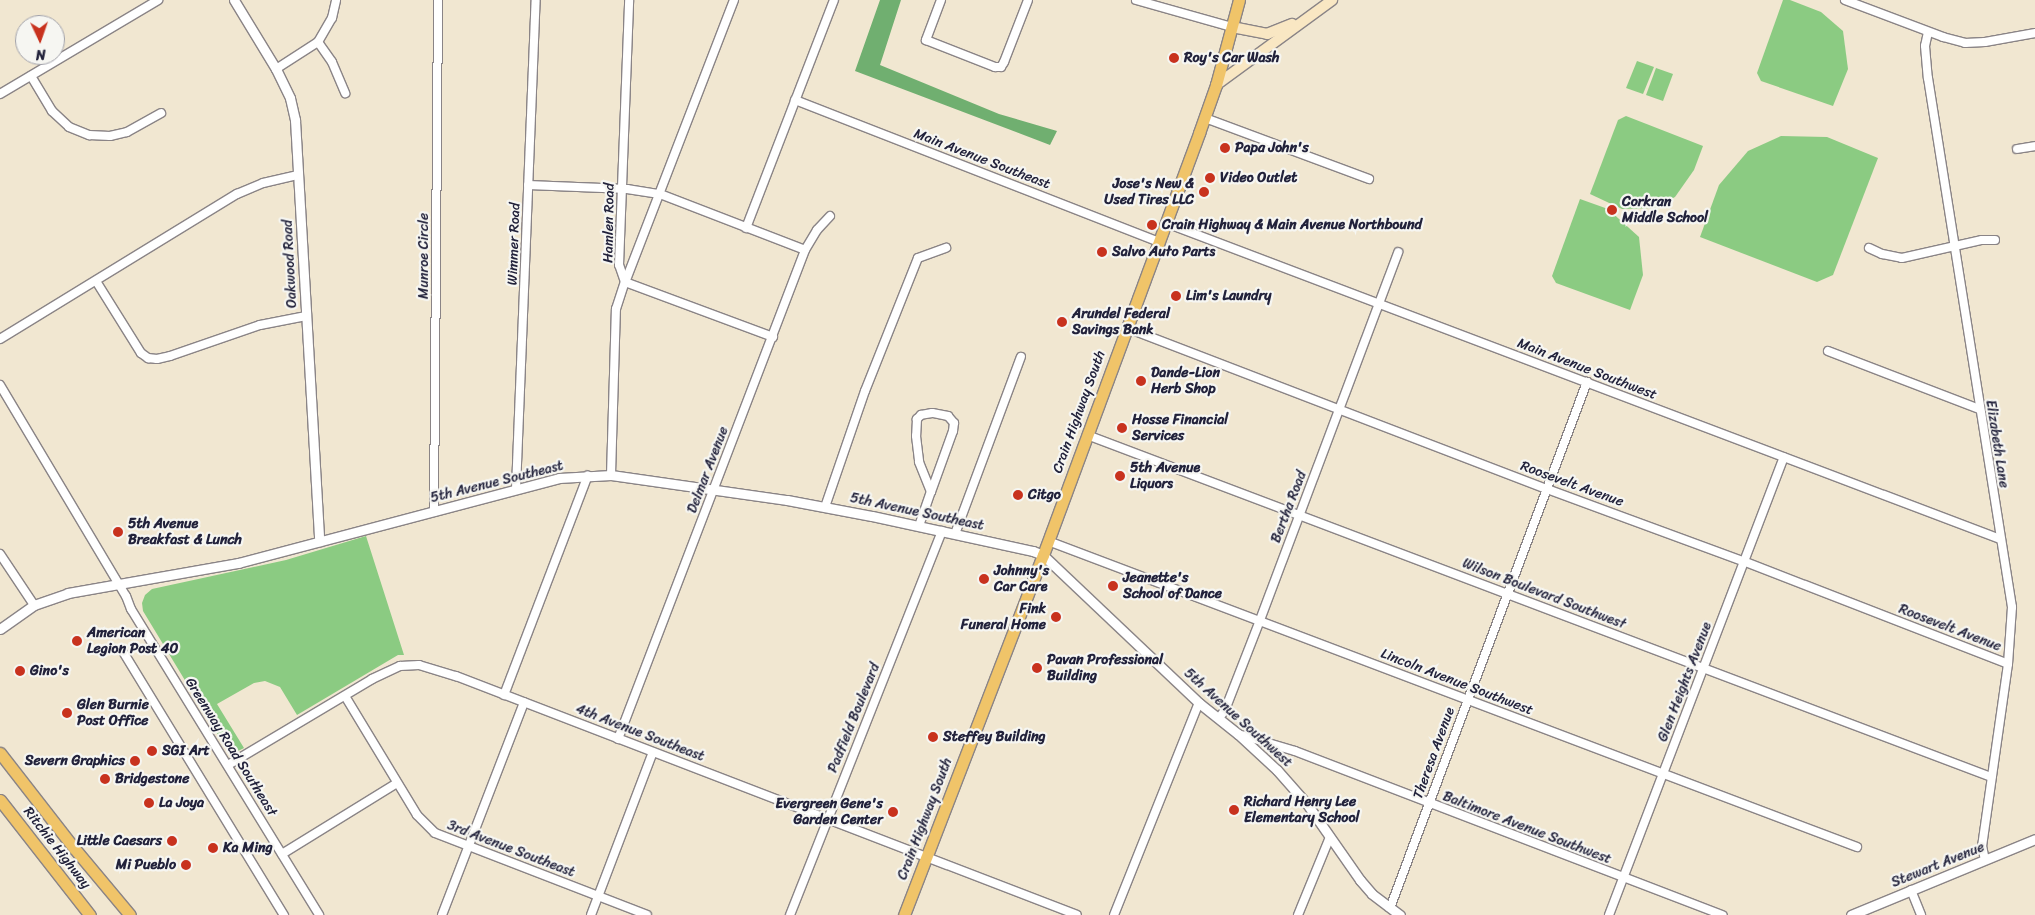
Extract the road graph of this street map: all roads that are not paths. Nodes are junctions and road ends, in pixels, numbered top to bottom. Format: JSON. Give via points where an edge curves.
{"nodes":[{"id":1,"x":158,"y":0,"type":"edge"},
{"id":2,"x":234,"y":0,"type":"edge"},
{"id":3,"x":336,"y":0,"type":"edge"},
{"id":4,"x":438,"y":0,"type":"edge"},
{"id":5,"x":536,"y":0,"type":"edge"},
{"id":6,"x":629,"y":0,"type":"edge"},
{"id":7,"x":734,"y":0,"type":"edge"},
{"id":8,"x":834,"y":0,"type":"edge"},
{"id":9,"x":942,"y":0,"type":"edge"},
{"id":10,"x":1028,"y":0,"type":"edge"},
{"id":11,"x":1136,"y":0,"type":"edge"},
{"id":12,"x":1238,"y":0,"type":"edge"},
{"id":13,"x":1332,"y":0,"type":"edge"},
{"id":14,"x":1845,"y":0,"type":"edge"},
{"id":15,"x":1310,"y":16,"type":"junction"},
{"id":16,"x":1232,"y":27,"type":"junction"},
{"id":17,"x":1928,"y":32,"type":"junction"},
{"id":18,"x":2035,"y":33,"type":"edge"},
{"id":19,"x":318,"y":42,"type":"junction"},
{"id":20,"x":276,"y":69,"type":"junction"},
{"id":21,"x":31,"y":76,"type":"junction"},
{"id":22,"x":1216,"y":85,"type":"junction"},
{"id":23,"x":345,"y":93,"type":"dead end"},
{"id":24,"x":0,"y":94,"type":"edge"},
{"id":25,"x":795,"y":100,"type":"junction"},
{"id":26,"x":161,"y":113,"type":"dead end"},
{"id":27,"x":1205,"y":118,"type":"junction"},
{"id":28,"x":2035,"y":146,"type":"edge"},
{"id":29,"x":2017,"y":149,"type":"dead end"},
{"id":30,"x":298,"y":175,"type":"junction"},
{"id":31,"x":1369,"y":179,"type":"dead end"},
{"id":32,"x":528,"y":184,"type":"junction"},
{"id":33,"x":621,"y":189,"type":"junction"},
{"id":34,"x":660,"y":194,"type":"junction"},
{"id":35,"x":830,"y":216,"type":"dead end"},
{"id":36,"x":1166,"y":223,"type":"junction"},
{"id":37,"x":746,"y":228,"type":"junction"},
{"id":38,"x":1995,"y":240,"type":"dead end"},
{"id":39,"x":1159,"y":242,"type":"junction"},
{"id":40,"x":1954,"y":247,"type":"junction"},
{"id":41,"x":946,"y":248,"type":"dead end"},
{"id":42,"x":1869,"y":248,"type":"dead end"},
{"id":43,"x":805,"y":250,"type":"junction"},
{"id":44,"x":1398,"y":252,"type":"dead end"},
{"id":45,"x":96,"y":281,"type":"junction"},
{"id":46,"x":625,"y":282,"type":"junction"},
{"id":47,"x":1379,"y":304,"type":"junction"},
{"id":48,"x":306,"y":316,"type":"junction"},
{"id":49,"x":1127,"y":328,"type":"junction"},
{"id":50,"x":773,"y":337,"type":"junction"},
{"id":51,"x":0,"y":339,"type":"edge"},
{"id":52,"x":1828,"y":351,"type":"dead end"},
{"id":53,"x":1021,"y":357,"type":"dead end"},
{"id":54,"x":1587,"y":382,"type":"junction"},
{"id":55,"x":0,"y":385,"type":"edge"},
{"id":56,"x":1979,"y":409,"type":"junction"},
{"id":57,"x":1339,"y":410,"type":"junction"},
{"id":58,"x":1087,"y":434,"type":"junction"},
{"id":59,"x":1784,"y":457,"type":"junction"},
{"id":60,"x":611,"y":474,"type":"junction"},
{"id":61,"x":588,"y":475,"type":"junction"},
{"id":62,"x":1547,"y":488,"type":"junction"},
{"id":63,"x":516,"y":489,"type":"junction"},
{"id":64,"x":714,"y":490,"type":"junction"},
{"id":65,"x":931,"y":492,"type":"junction"},
{"id":66,"x":825,"y":506,"type":"junction"},
{"id":67,"x":434,"y":512,"type":"junction"},
{"id":68,"x":1300,"y":515,"type":"junction"},
{"id":69,"x":919,"y":526,"type":"junction"},
{"id":70,"x":942,"y":531,"type":"junction"},
{"id":71,"x":955,"y":534,"type":"junction"},
{"id":72,"x":2000,"y":539,"type":"junction"},
{"id":73,"x":1048,"y":540,"type":"junction"},
{"id":74,"x":319,"y":541,"type":"junction"},
{"id":75,"x":0,"y":554,"type":"edge"},
{"id":76,"x":1042,"y":555,"type":"junction"},
{"id":77,"x":1743,"y":561,"type":"junction"},
{"id":78,"x":119,"y":584,"type":"junction"},
{"id":79,"x":1509,"y":594,"type":"junction"},
{"id":80,"x":34,"y":605,"type":"junction"},
{"id":81,"x":1260,"y":620,"type":"junction"},
{"id":82,"x":0,"y":629,"type":"edge"},
{"id":83,"x":122,"y":650,"type":"dead end"},
{"id":84,"x":2008,"y":664,"type":"junction"},
{"id":85,"x":1704,"y":669,"type":"junction"},
{"id":86,"x":504,"y":695,"type":"junction"},
{"id":87,"x":346,"y":696,"type":"junction"},
{"id":88,"x":1466,"y":700,"type":"junction"},
{"id":89,"x":524,"y":702,"type":"junction"},
{"id":90,"x":1199,"y":703,"type":"junction"},
{"id":91,"x":1219,"y":718,"type":"junction"},
{"id":92,"x":1238,"y":734,"type":"junction"},
{"id":93,"x":618,"y":739,"type":"junction"},
{"id":94,"x":653,"y":752,"type":"junction"},
{"id":95,"x":0,"y":753,"type":"edge"},
{"id":96,"x":228,"y":765,"type":"junction"},
{"id":97,"x":1664,"y":774,"type":"junction"},
{"id":98,"x":1991,"y":777,"type":"junction"},
{"id":99,"x":397,"y":783,"type":"junction"},
{"id":100,"x":0,"y":800,"type":"edge"},
{"id":101,"x":1429,"y":803,"type":"junction"},
{"id":102,"x":827,"y":819,"type":"junction"},
{"id":103,"x":1330,"y":837,"type":"junction"},
{"id":104,"x":2035,"y":840,"type":"edge"},
{"id":105,"x":468,"y":847,"type":"junction"},
{"id":106,"x":1857,"y":847,"type":"dead end"},
{"id":107,"x":282,"y":854,"type":"junction"},
{"id":108,"x":927,"y":857,"type":"junction"},
{"id":109,"x":1985,"y":860,"type":"junction"},
{"id":110,"x":1624,"y":878,"type":"junction"},
{"id":111,"x":1911,"y":890,"type":"junction"},
{"id":112,"x":598,"y":896,"type":"junction"},
{"id":113,"x":1390,"y":908,"type":"junction"},
{"id":114,"x":90,"y":915,"type":"edge"},
{"id":115,"x":130,"y":915,"type":"edge"},
{"id":116,"x":284,"y":915,"type":"edge"},
{"id":117,"x":319,"y":915,"type":"edge"},
{"id":118,"x":442,"y":915,"type":"edge"},
{"id":119,"x":591,"y":915,"type":"edge"},
{"id":120,"x":647,"y":915,"type":"edge"},
{"id":121,"x":790,"y":915,"type":"edge"},
{"id":122,"x":904,"y":915,"type":"edge"},
{"id":123,"x":1077,"y":915,"type":"edge"},
{"id":124,"x":1114,"y":915,"type":"edge"},
{"id":125,"x":1298,"y":915,"type":"edge"},
{"id":126,"x":1400,"y":915,"type":"edge"},
{"id":127,"x":1609,"y":915,"type":"edge"},
{"id":128,"x":1724,"y":915,"type":"edge"},
{"id":129,"x":1851,"y":915,"type":"edge"},
{"id":130,"x":1921,"y":915,"type":"edge"}],
"edges":[{"from":1,"to":21,"type":"street"},
{"from":2,"to":20,"type":"street","name":"Oakwood Road"},
{"from":3,"to":19,"type":"street","via":[[332,18]]},
{"from":4,"to":67,"type":"street","name":"Munroe Circle"},
{"from":5,"to":32,"type":"street","name":"Wimmer Road"},
{"from":6,"to":33,"type":"street","name":"Hamlen Road"},
{"from":7,"to":34,"type":"street"},
{"from":8,"to":25,"type":"street"},
{"from":9,"to":10,"type":"street","via":[[926,40],[995,67],[1001,67],[1004,62]]},
{"from":11,"to":16,"type":"street"},
{"from":12,"to":16,"type":"main road","name":"Crain Highway South"},
{"from":13,"to":15,"type":"main road"},
{"from":14,"to":17,"type":"street"},
{"from":15,"to":16,"type":"main road","via":[[1267,34]]},
{"from":15,"to":22,"type":"main road"},
{"from":16,"to":22,"type":"main road","name":"Crain Highway South"},
{"from":17,"to":18,"type":"street","via":[[1970,43]]},
{"from":17,"to":40,"type":"street","name":"Elizabeth Lane","via":[[1925,46],[1928,78]]},
{"from":19,"to":20,"type":"street"},
{"from":19,"to":23,"type":"street","via":[[332,62]]},
{"from":20,"to":30,"type":"street","name":"Oakwood Road","via":[[290,98],[295,120]]},
{"from":21,"to":24,"type":"street"},
{"from":21,"to":26,"type":"street","via":[[52,111],[69,127],[89,135],[110,136],[127,132]]},
{"from":22,"to":27,"type":"main road","name":"Crain Highway South"},
{"from":25,"to":37,"type":"street"},
{"from":25,"to":39,"type":"street","name":"Main Avenue Southeast"},
{"from":27,"to":31,"type":"street"},
{"from":27,"to":36,"type":"main road","name":"Crain Highway South"},
{"from":28,"to":29,"type":"street"},
{"from":30,"to":45,"type":"street","via":[[263,183],[237,194]]},
{"from":30,"to":48,"type":"street","name":"Oakwood Road"},
{"from":32,"to":33,"type":"street"},
{"from":32,"to":63,"type":"street","name":"Wimmer Road"},
{"from":33,"to":34,"type":"street"},
{"from":33,"to":46,"type":"street","name":"Hamlen Road","via":[[619,266]]},
{"from":34,"to":37,"type":"street"},
{"from":34,"to":46,"type":"street"},
{"from":35,"to":43,"type":"street","name":"Delmar Avenue","via":[[816,230]]},
{"from":36,"to":39,"type":"main road","name":"Crain Highway South"},
{"from":36,"to":47,"type":"street","name":"Main Avenue Southwest"},
{"from":37,"to":43,"type":"street"},
{"from":38,"to":40,"type":"street"},
{"from":39,"to":49,"type":"main road","name":"Crain Highway South"},
{"from":40,"to":42,"type":"street","via":[[1902,258]]},
{"from":40,"to":56,"type":"street","name":"Elizabeth Lane"},
{"from":41,"to":66,"type":"street","via":[[918,258]]},
{"from":43,"to":50,"type":"street","name":"Delmar Avenue"},
{"from":44,"to":47,"type":"street","name":"Bertha Road"},
{"from":45,"to":48,"type":"street","via":[[141,353],[148,358],[170,356],[260,324]]},
{"from":45,"to":51,"type":"street"},
{"from":46,"to":50,"type":"street"},
{"from":46,"to":60,"type":"street","name":"Hamlen Road","via":[[616,309]]},
{"from":47,"to":54,"type":"street","name":"Main Avenue Southwest"},
{"from":47,"to":57,"type":"street","name":"Bertha Road"},
{"from":48,"to":74,"type":"street","name":"Oakwood Road"},
{"from":49,"to":57,"type":"street","name":"Roosevelt Avenue"},
{"from":49,"to":58,"type":"main road","name":"Crain Highway South"},
{"from":50,"to":64,"type":"street","name":"Delmar Avenue"},
{"from":52,"to":56,"type":"street"},
{"from":53,"to":71,"type":"street"},
{"from":54,"to":59,"type":"street","name":"Main Avenue Southwest"},
{"from":54,"to":62,"type":"street","name":"Theresa Avenue"},
{"from":55,"to":78,"type":"street","name":"Greenway Road Southeast"},
{"from":56,"to":72,"type":"street","name":"Elizabeth Lane"},
{"from":57,"to":62,"type":"street","name":"Roosevelt Avenue"},
{"from":57,"to":68,"type":"street","name":"Bertha Road"},
{"from":58,"to":68,"type":"street","name":"Wilson Boulevard Southwest"},
{"from":58,"to":73,"type":"main road","name":"Crain Highway South"},
{"from":59,"to":72,"type":"street","name":"Main Avenue Southwest"},
{"from":59,"to":77,"type":"street","name":"Glen Heights Avenue"},
{"from":60,"to":61,"type":"street","name":"5th Avenue Southeast"},
{"from":60,"to":64,"type":"street","name":"5th Avenue Southeast"},
{"from":61,"to":63,"type":"street","name":"5th Avenue Southeast","via":[[559,478]]},
{"from":61,"to":86,"type":"street"},
{"from":62,"to":77,"type":"street","name":"Roosevelt Avenue"},
{"from":62,"to":79,"type":"street","name":"Theresa Avenue"},
{"from":63,"to":67,"type":"street","name":"5th Avenue Southeast"},
{"from":64,"to":66,"type":"street","name":"5th Avenue Southeast"},
{"from":64,"to":93,"type":"street","name":"Delmar Avenue"},
{"from":65,"to":65,"type":"street","via":[[954,423],[948,416],[932,413],[921,415],[917,420],[916,436],[919,462]]},
{"from":65,"to":69,"type":"street"},
{"from":66,"to":69,"type":"street","name":"5th Avenue Southeast"},
{"from":67,"to":74,"type":"street","name":"5th Avenue Southeast"},
{"from":68,"to":79,"type":"street","name":"Wilson Boulevard Southwest"},
{"from":68,"to":81,"type":"street","name":"Bertha Road"},
{"from":69,"to":70,"type":"street","name":"5th Avenue Southeast"},
{"from":70,"to":71,"type":"street","name":"5th Avenue Southeast"},
{"from":70,"to":102,"type":"street","name":"Padfield Boulevard"},
{"from":71,"to":76,"type":"street","name":"5th Avenue Southeast"},
{"from":72,"to":84,"type":"street","name":"Elizabeth Lane","via":[[2012,606]]},
{"from":73,"to":76,"type":"main road","name":"Crain Highway South"},
{"from":73,"to":81,"type":"street","name":"Lincoln Avenue Southwest"},
{"from":74,"to":78,"type":"street","name":"5th Avenue Southeast","via":[[225,566]]},
{"from":75,"to":80,"type":"street"},
{"from":76,"to":90,"type":"street","name":"5th Avenue Southwest"},
{"from":76,"to":108,"type":"main road","name":"Crain Highway South"},
{"from":77,"to":84,"type":"street","name":"Roosevelt Avenue"},
{"from":77,"to":85,"type":"street","name":"Glen Heights Avenue"},
{"from":78,"to":80,"type":"street","name":"5th Avenue Southeast","via":[[68,593]]},
{"from":78,"to":96,"type":"street","name":"Greenway Road Southeast"},
{"from":79,"to":85,"type":"street","name":"Wilson Boulevard Southwest"},
{"from":79,"to":88,"type":"street","name":"Theresa Avenue"},
{"from":80,"to":82,"type":"street","name":"5th Avenue Southeast"},
{"from":81,"to":88,"type":"street","name":"Lincoln Avenue Southwest"},
{"from":81,"to":91,"type":"street","name":"Bertha Road"},
{"from":83,"to":116,"type":"street"},
{"from":84,"to":98,"type":"street","name":"Elizabeth Lane"},
{"from":85,"to":97,"type":"street","name":"Glen Heights Avenue"},
{"from":85,"to":98,"type":"street","name":"Wilson Boulevard Southwest"},
{"from":86,"to":87,"type":"street","name":"4th Avenue Southeast","via":[[439,670],[412,664],[382,674]]},
{"from":86,"to":89,"type":"street","name":"4th Avenue Southeast"},
{"from":87,"to":96,"type":"street","name":"4th Avenue Southeast"},
{"from":87,"to":99,"type":"street","name":"3rd Avenue Southeast"},
{"from":88,"to":97,"type":"street","name":"Lincoln Avenue Southwest"},
{"from":88,"to":101,"type":"street","name":"Theresa Avenue"},
{"from":89,"to":93,"type":"street","name":"4th Avenue Southeast"},
{"from":89,"to":105,"type":"street"},
{"from":90,"to":91,"type":"street","name":"5th Avenue Southwest"},
{"from":90,"to":124,"type":"street"},
{"from":91,"to":92,"type":"street","name":"5th Avenue Southwest"},
{"from":92,"to":101,"type":"street","name":"Baltimore Avenue Southwest","via":[[1295,751]]},
{"from":92,"to":103,"type":"street","name":"5th Avenue Southwest","via":[[1287,781]]},
{"from":93,"to":94,"type":"street","name":"4th Avenue Southeast"},
{"from":94,"to":102,"type":"street","name":"4th Avenue Southeast"},
{"from":94,"to":112,"type":"street"},
{"from":95,"to":115,"type":"main road","name":"Ritchie Highway"},
{"from":96,"to":107,"type":"street","name":"Greenway Road Southeast"},
{"from":97,"to":106,"type":"street","name":"Lincoln Avenue Southwest"},
{"from":97,"to":110,"type":"street","name":"Glen Heights Avenue"},
{"from":98,"to":109,"type":"street","name":"Elizabeth Lane","via":[[1982,846]]},
{"from":99,"to":105,"type":"street","name":"3rd Avenue Southeast","via":[[424,824],[440,836]]},
{"from":99,"to":107,"type":"street"},
{"from":100,"to":114,"type":"main road","name":"Ritchie Highway"},
{"from":101,"to":110,"type":"street","name":"Baltimore Avenue Southwest"},
{"from":101,"to":113,"type":"street","name":"Theresa Avenue"},
{"from":102,"to":108,"type":"street","name":"4th Avenue Southeast"},
{"from":102,"to":121,"type":"street","name":"Padfield Boulevard"},
{"from":103,"to":113,"type":"street","name":"5th Avenue Southwest","via":[[1360,880]]},
{"from":103,"to":125,"type":"street"},
{"from":104,"to":109,"type":"street","name":"Stewart Avenue"},
{"from":105,"to":112,"type":"street","name":"3rd Avenue Southeast"},
{"from":105,"to":118,"type":"street"},
{"from":107,"to":117,"type":"street","name":"Greenway Road Southeast"},
{"from":108,"to":122,"type":"main road","name":"Crain Highway South"},
{"from":108,"to":123,"type":"street","name":"4th Avenue Southeast"},
{"from":109,"to":111,"type":"street","name":"Stewart Avenue"},
{"from":110,"to":127,"type":"street","name":"Glen Heights Avenue"},
{"from":110,"to":128,"type":"street","name":"Baltimore Avenue Southwest"},
{"from":111,"to":129,"type":"street","name":"Stewart Avenue"},
{"from":111,"to":130,"type":"street"},
{"from":112,"to":119,"type":"street"},
{"from":112,"to":120,"type":"street","name":"3rd Avenue Southeast"},
{"from":113,"to":126,"type":"street","name":"5th Avenue Southwest"}]}
